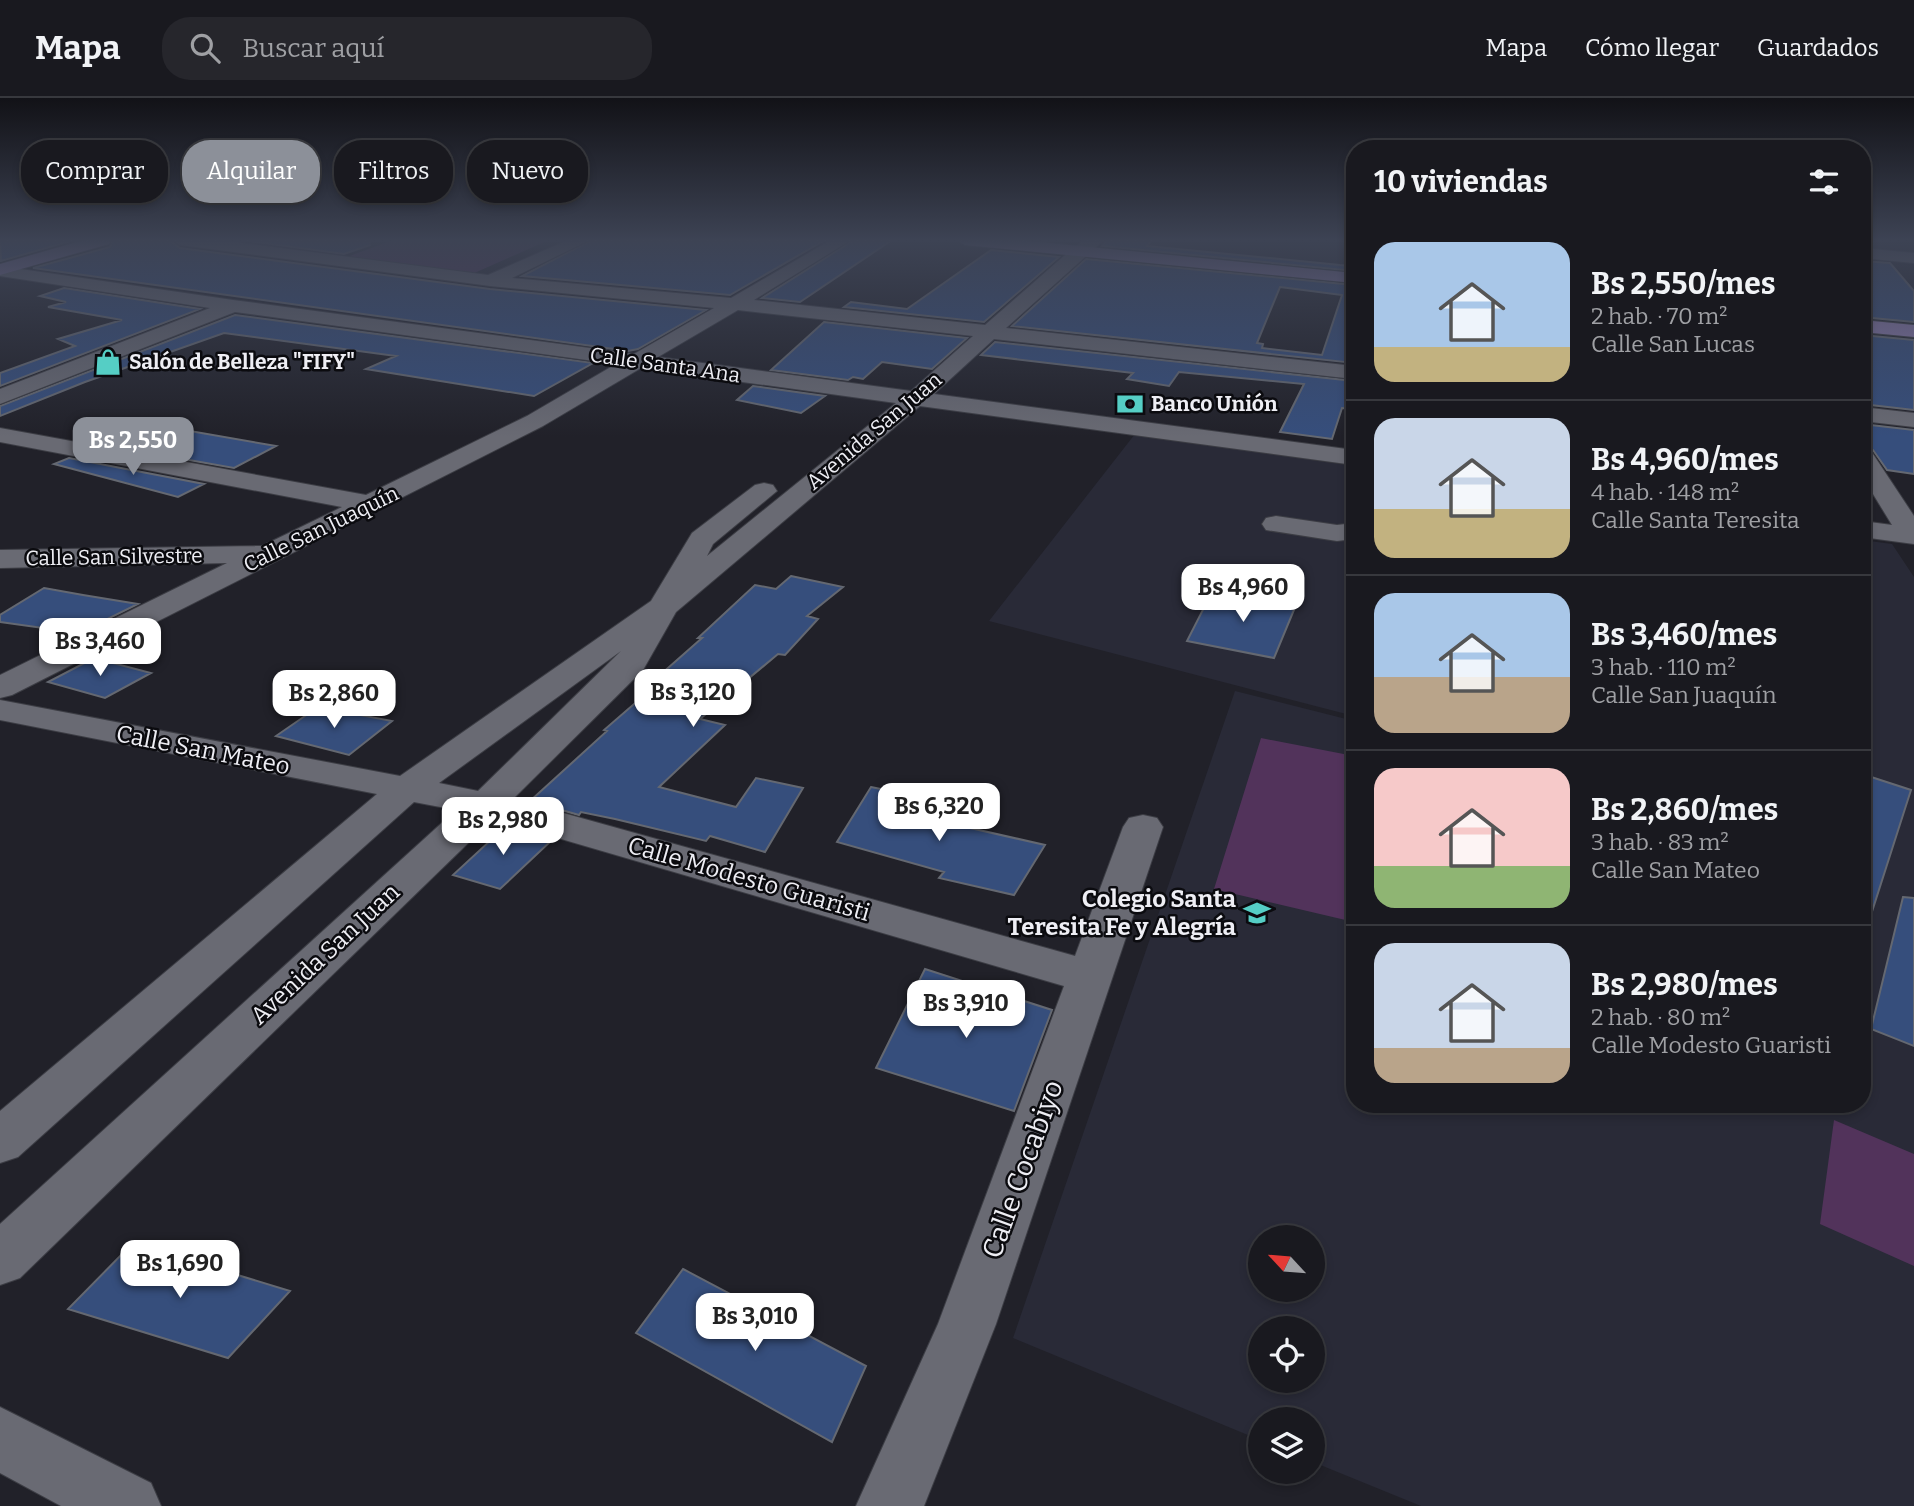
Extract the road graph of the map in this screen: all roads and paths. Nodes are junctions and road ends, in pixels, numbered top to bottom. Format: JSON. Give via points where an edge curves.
{"nodes":[{"id":1,"x":233,"y":306,"type":"joint"},
{"id":2,"x":731,"y":306,"type":"edge"},
{"id":3,"x":749,"y":306,"type":"edge"},
{"id":4,"x":1017,"y":306,"type":"edge"},
{"id":5,"x":1871,"y":327,"type":"edge"},
{"id":6,"x":1914,"y":331,"type":"edge"},
{"id":7,"x":986,"y":333,"type":"junction"},
{"id":8,"x":637,"y":361,"type":"junction"},
{"id":9,"x":1346,"y":371,"type":"edge"},
{"id":10,"x":885,"y":395,"type":"junction"},
{"id":11,"x":0,"y":397,"type":"edge"},
{"id":12,"x":915,"y":399,"type":"junction"},
{"id":13,"x":1871,"y":415,"type":"edge"},
{"id":14,"x":1914,"y":420,"type":"edge"},
{"id":15,"x":0,"y":435,"type":"edge"},
{"id":16,"x":1346,"y":457,"type":"edge"},
{"id":17,"x":1871,"y":470,"type":"edge"},
{"id":18,"x":372,"y":504,"type":"junction"},
{"id":19,"x":1276,"y":523,"type":"dead end"},
{"id":20,"x":1871,"y":530,"type":"edge"},
{"id":21,"x":1346,"y":532,"type":"edge"},
{"id":22,"x":1913,"y":536,"type":"edge"},
{"id":23,"x":269,"y":554,"type":"junction"},
{"id":24,"x":0,"y":559,"type":"edge"},
{"id":25,"x":664,"y":606,"type":"junction"},
{"id":26,"x":0,"y":688,"type":"edge"},
{"id":27,"x":0,"y":710,"type":"edge"},
{"id":28,"x":405,"y":790,"type":"junction"},
{"id":29,"x":486,"y":804,"type":"junction"},
{"id":30,"x":1143,"y":827,"type":"dead end"},
{"id":31,"x":1091,"y":976,"type":"junction"},
{"id":32,"x":0,"y":1142,"type":"edge"},
{"id":33,"x":0,"y":1260,"type":"edge"},
{"id":34,"x":0,"y":1439,"type":"edge"},
{"id":35,"x":128,"y":1506,"type":"edge"},
{"id":36,"x":889,"y":1506,"type":"edge"}],
"edges":[{"from":1,"to":8,"type":"street","name":"Calle Santa Ana"},
{"from":1,"to":11,"type":"street"},
{"from":2,"to":8,"type":"street","name":"Calle San Juaquín"},
{"from":3,"to":7,"type":"street"},
{"from":4,"to":7,"type":"street","name":"Avenida San Juan"},
{"from":5,"to":6,"type":"main road"},
{"from":7,"to":9,"type":"street"},
{"from":7,"to":12,"type":"street","name":"Avenida San Juan"},
{"from":8,"to":10,"type":"street","name":"Calle Santa Ana"},
{"from":8,"to":18,"type":"street","name":"Calle San Juaquín","via":[[535,421]]},
{"from":10,"to":12,"type":"street","name":"Calle Santa Ana"},
{"from":10,"to":25,"type":"street","name":"Avenida San Juan","via":[[702,539]]},
{"from":12,"to":16,"type":"street","name":"Calle Santa Ana"},
{"from":12,"to":25,"type":"street","name":"Avenida San Juan"},
{"from":13,"to":14,"type":"street"},
{"from":15,"to":18,"type":"street"},
{"from":17,"to":22,"type":"street"},
{"from":18,"to":23,"type":"street","name":"Calle San Juaquín"},
{"from":19,"to":21,"type":"street"},
{"from":20,"to":22,"type":"street"},
{"from":23,"to":24,"type":"street","name":"Calle San Silvestre"},
{"from":23,"to":26,"type":"street","name":"Calle San Juaquín"},
{"from":25,"to":28,"type":"street","name":"Avenida San Juan"},
{"from":25,"to":29,"type":"street","name":"Avenida San Juan","via":[[631,663]]},
{"from":27,"to":28,"type":"street","name":"Calle San Mateo"},
{"from":28,"to":29,"type":"street","name":"Calle Modesto Guaristi"},
{"from":28,"to":32,"type":"street","name":"Avenida San Juan"},
{"from":29,"to":31,"type":"street","name":"Calle Modesto Guaristi"},
{"from":29,"to":33,"type":"street","name":"Avenida San Juan"},
{"from":30,"to":31,"type":"street","name":"Calle Cocabiyo"},
{"from":31,"to":36,"type":"street","name":"Calle Cocabiyo","via":[[967,1324]]},
{"from":34,"to":35,"type":"street"}]}
